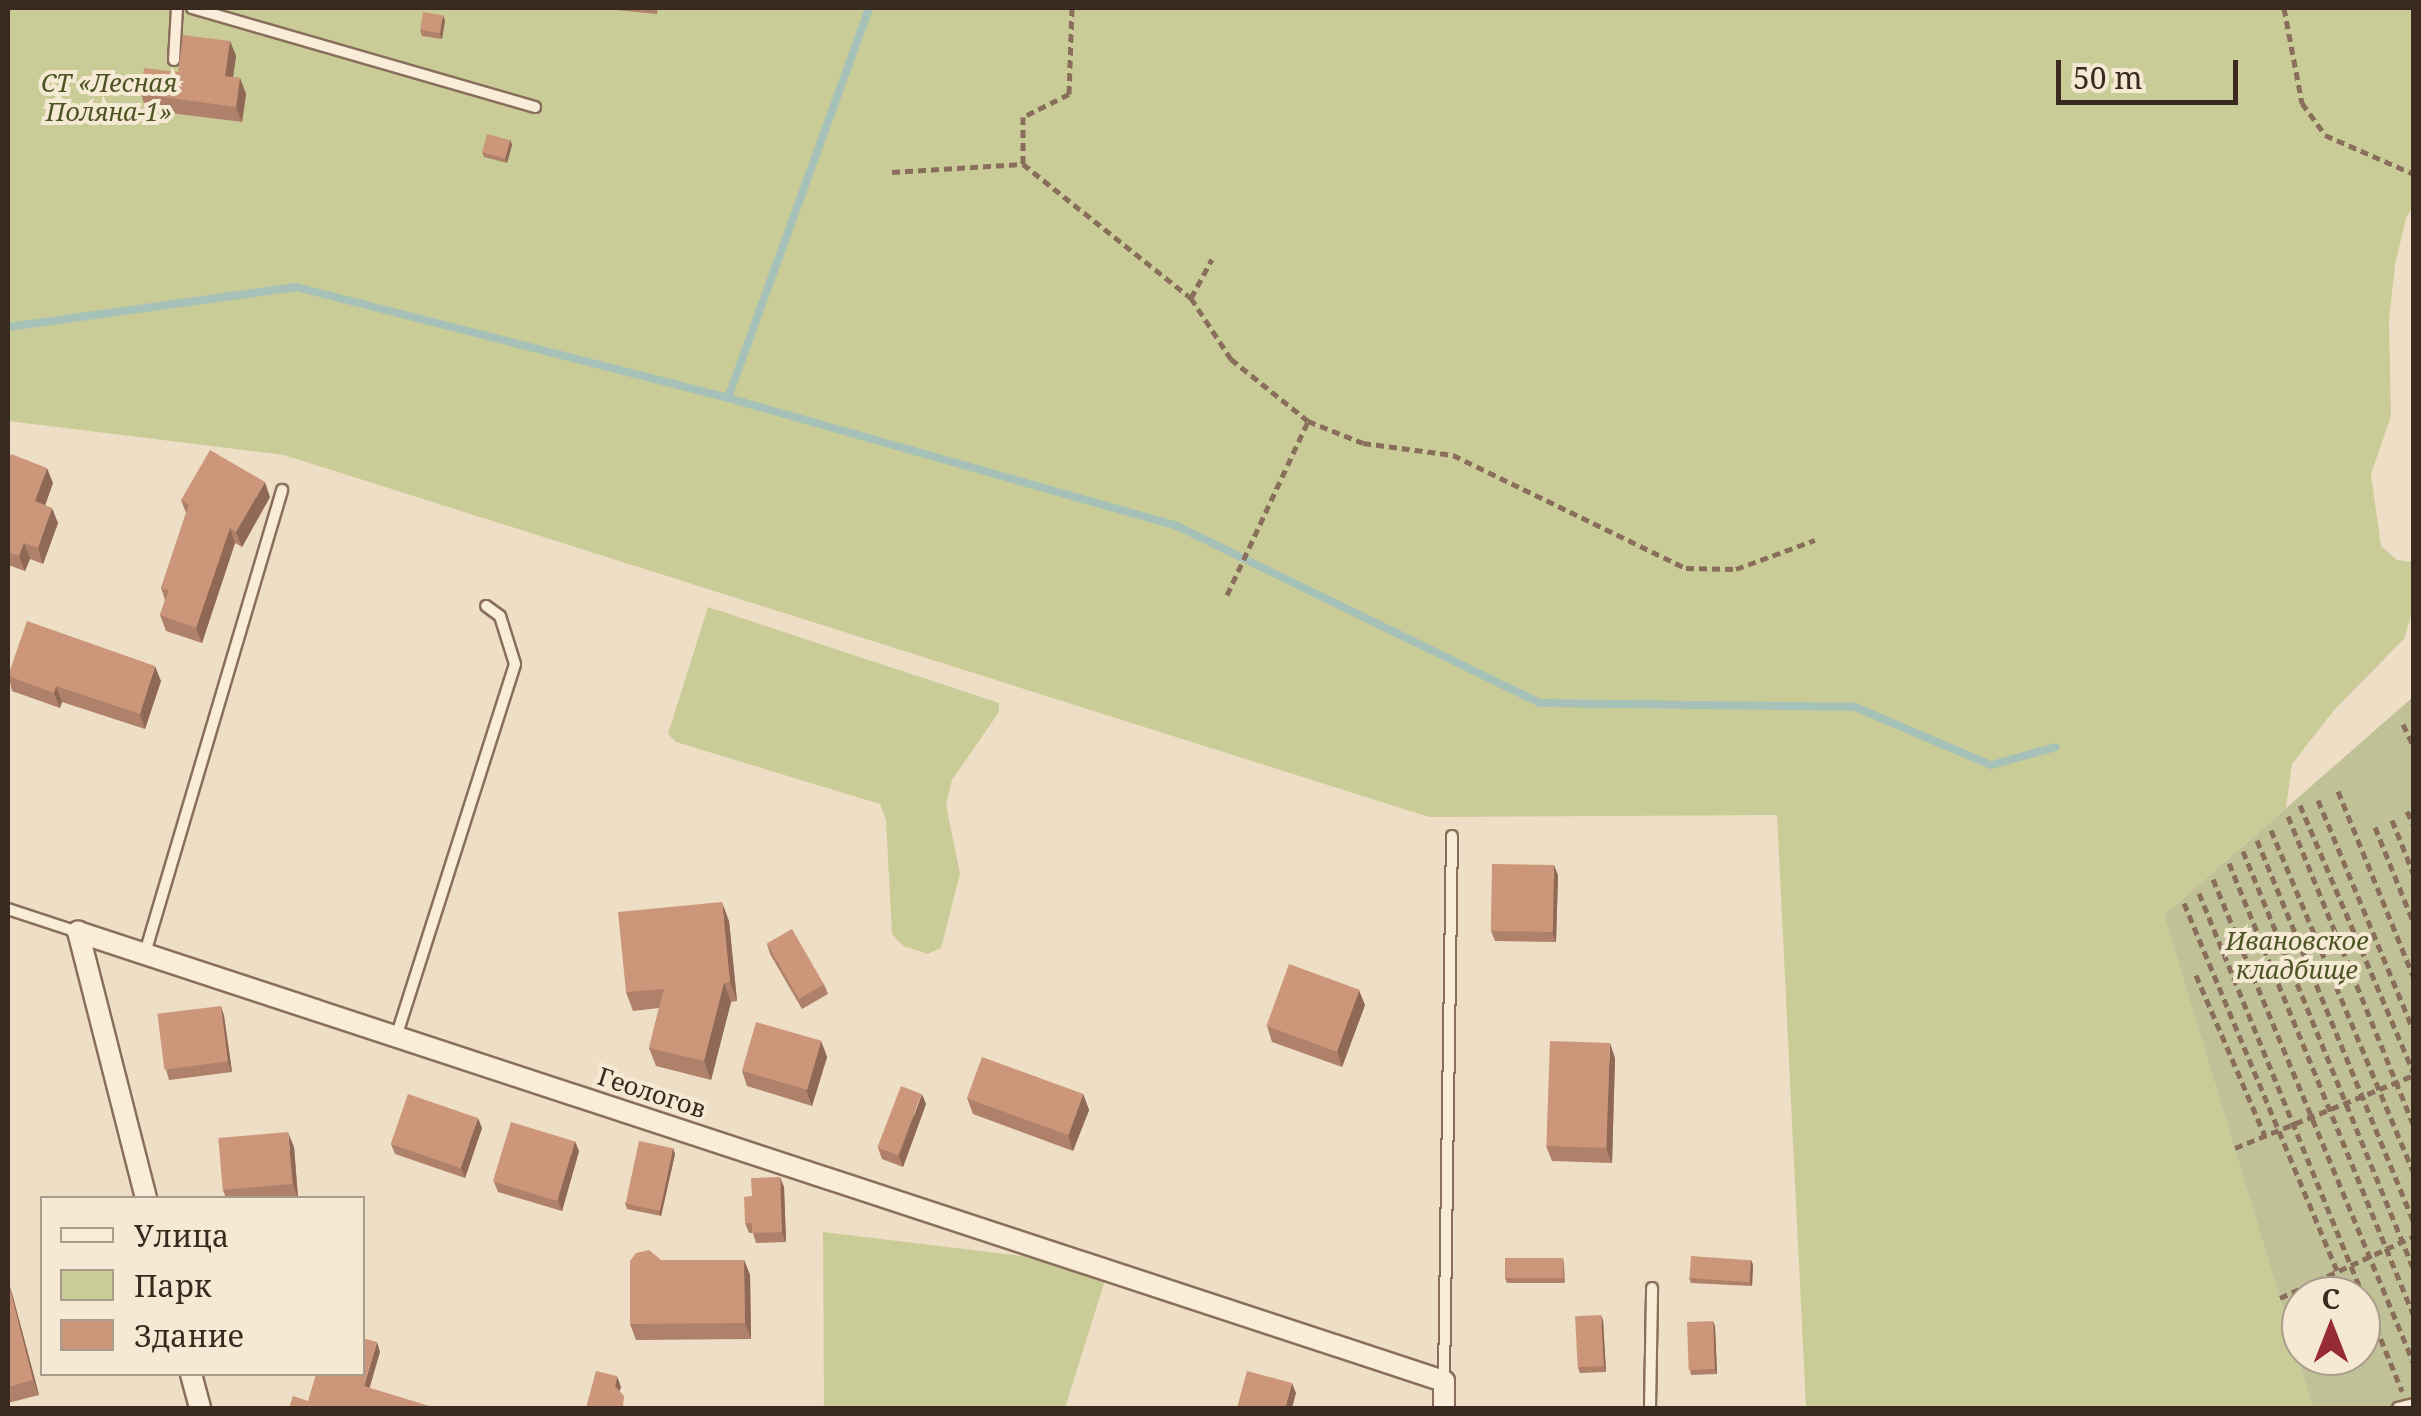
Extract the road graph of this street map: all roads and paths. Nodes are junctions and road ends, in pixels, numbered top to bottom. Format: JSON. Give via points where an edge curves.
{"nodes":[{"id":1,"x":176,"y":8,"type":"edge"},
{"id":2,"x":192,"y":8,"type":"edge"},
{"id":3,"x":1072,"y":8,"type":"edge"},
{"id":4,"x":2284,"y":8,"type":"edge"},
{"id":5,"x":174,"y":60,"type":"dead end"},
{"id":6,"x":535,"y":107,"type":"dead end"},
{"id":7,"x":1024,"y":164,"type":"junction"},
{"id":8,"x":892,"y":172,"type":"dead end"},
{"id":9,"x":2414,"y":174,"type":"edge"},
{"id":10,"x":1212,"y":259,"type":"dead end"},
{"id":11,"x":1191,"y":298,"type":"junction"},
{"id":12,"x":1308,"y":421,"type":"junction"},
{"id":13,"x":282,"y":490,"type":"dead end"},
{"id":14,"x":1815,"y":540,"type":"dead end"},
{"id":15,"x":1227,"y":596,"type":"dead end"},
{"id":16,"x":486,"y":606,"type":"dead end"},
{"id":17,"x":2403,"y":724,"type":"dead end"},
{"id":18,"x":2414,"y":748,"type":"edge"},
{"id":19,"x":2338,"y":791,"type":"dead end"},
{"id":20,"x":2318,"y":800,"type":"dead end"},
{"id":21,"x":2300,"y":805,"type":"dead end"},
{"id":22,"x":2407,"y":810,"type":"dead end"},
{"id":23,"x":2288,"y":816,"type":"dead end"},
{"id":24,"x":2392,"y":820,"type":"dead end"},
{"id":25,"x":2414,"y":826,"type":"edge"},
{"id":26,"x":2375,"y":827,"type":"dead end"},
{"id":27,"x":2270,"y":830,"type":"dead end"},
{"id":28,"x":1452,"y":836,"type":"dead end"},
{"id":29,"x":2257,"y":840,"type":"dead end"},
{"id":30,"x":2242,"y":851,"type":"dead end"},
{"id":31,"x":2230,"y":864,"type":"dead end"},
{"id":32,"x":2414,"y":875,"type":"edge"},
{"id":33,"x":2213,"y":879,"type":"dead end"},
{"id":34,"x":2199,"y":893,"type":"dead end"},
{"id":35,"x":2184,"y":904,"type":"dead end"},
{"id":36,"x":8,"y":909,"type":"edge"},
{"id":37,"x":2414,"y":924,"type":"edge"},
{"id":38,"x":78,"y":932,"type":"junction"},
{"id":39,"x":146,"y":953,"type":"junction"},
{"id":40,"x":2196,"y":975,"type":"dead end"},
{"id":41,"x":2414,"y":978,"type":"edge"},
{"id":42,"x":2414,"y":1032,"type":"edge"},
{"id":43,"x":397,"y":1034,"type":"junction"},
{"id":44,"x":2414,"y":1074,"type":"edge"},
{"id":45,"x":2396,"y":1083,"type":"junction"},
{"id":46,"x":2380,"y":1089,"type":"junction"},
{"id":47,"x":2364,"y":1096,"type":"junction"},
{"id":48,"x":2346,"y":1104,"type":"junction"},
{"id":49,"x":2329,"y":1110,"type":"junction"},
{"id":50,"x":2313,"y":1117,"type":"junction"},
{"id":51,"x":2297,"y":1124,"type":"junction"},
{"id":52,"x":2414,"y":1126,"type":"edge"},
{"id":53,"x":2279,"y":1131,"type":"junction"},
{"id":54,"x":2265,"y":1136,"type":"junction"},
{"id":55,"x":2235,"y":1148,"type":"dead end"},
{"id":56,"x":2414,"y":1172,"type":"edge"},
{"id":57,"x":145,"y":1196,"type":"edge"},
{"id":58,"x":2414,"y":1223,"type":"edge"},
{"id":59,"x":2414,"y":1236,"type":"edge"},
{"id":60,"x":2402,"y":1242,"type":"junction"},
{"id":61,"x":2386,"y":1248,"type":"junction"},
{"id":62,"x":2370,"y":1256,"type":"junction"},
{"id":63,"x":2353,"y":1263,"type":"junction"},
{"id":64,"x":2337,"y":1270,"type":"junction"},
{"id":65,"x":2414,"y":1271,"type":"edge"},
{"id":66,"x":1652,"y":1288,"type":"dead end"},
{"id":67,"x":2280,"y":1298,"type":"dead end"},
{"id":68,"x":2414,"y":1317,"type":"edge"},
{"id":69,"x":2414,"y":1364,"type":"edge"},
{"id":70,"x":192,"y":1376,"type":"edge"},
{"id":71,"x":1444,"y":1381,"type":"junction"},
{"id":72,"x":2406,"y":1406,"type":"edge"},
{"id":73,"x":200,"y":1408,"type":"edge"},
{"id":74,"x":1444,"y":1408,"type":"edge"},
{"id":75,"x":1650,"y":1408,"type":"edge"}],
"edges":[{"from":1,"to":5,"type":"lane"},
{"from":2,"to":6,"type":"lane"},
{"from":3,"to":7,"type":"path","via":[[1069,94],[1024,117]]},
{"from":4,"to":9,"type":"path","via":[[2302,103],[2325,134]]},
{"from":7,"to":8,"type":"path"},
{"from":7,"to":11,"type":"path"},
{"from":10,"to":11,"type":"path"},
{"from":11,"to":12,"type":"path","via":[[1231,360]]},
{"from":12,"to":14,"type":"path","via":[[1362,442],[1452,455],[1686,568],[1736,569]]},
{"from":12,"to":15,"type":"path"},
{"from":13,"to":39,"type":"lane"},
{"from":16,"to":43,"type":"lane","via":[[500,616],[515,664]]},
{"from":17,"to":18,"type":"path"},
{"from":19,"to":41,"type":"path"},
{"from":20,"to":42,"type":"path"},
{"from":21,"to":44,"type":"path"},
{"from":22,"to":25,"type":"path"},
{"from":23,"to":45,"type":"path"},
{"from":24,"to":32,"type":"path"},
{"from":26,"to":37,"type":"path"},
{"from":27,"to":46,"type":"path"},
{"from":28,"to":71,"type":"lane"},
{"from":29,"to":47,"type":"path"},
{"from":30,"to":48,"type":"path"},
{"from":31,"to":49,"type":"path"},
{"from":33,"to":50,"type":"path"},
{"from":34,"to":51,"type":"path"},
{"from":35,"to":53,"type":"path"},
{"from":36,"to":38,"type":"lane"},
{"from":38,"to":39,"type":"street","name":"Геологов"},
{"from":38,"to":57,"type":"street"},
{"from":39,"to":43,"type":"street","name":"Геологов"},
{"from":40,"to":54,"type":"path"},
{"from":43,"to":71,"type":"street","name":"Геологов"},
{"from":44,"to":45,"type":"path"},
{"from":45,"to":46,"type":"path"},
{"from":45,"to":52,"type":"path"},
{"from":46,"to":47,"type":"path"},
{"from":46,"to":56,"type":"path"},
{"from":47,"to":48,"type":"path"},
{"from":47,"to":58,"type":"path"},
{"from":48,"to":49,"type":"path"},
{"from":48,"to":60,"type":"path"},
{"from":49,"to":50,"type":"path"},
{"from":49,"to":61,"type":"path"},
{"from":50,"to":51,"type":"path"},
{"from":50,"to":62,"type":"path"},
{"from":51,"to":53,"type":"path"},
{"from":51,"to":63,"type":"path"},
{"from":53,"to":54,"type":"path"},
{"from":53,"to":64,"type":"path"},
{"from":54,"to":55,"type":"path"},
{"from":59,"to":60,"type":"path"},
{"from":60,"to":61,"type":"path"},
{"from":60,"to":65,"type":"path"},
{"from":61,"to":62,"type":"path"},
{"from":61,"to":68,"type":"path"},
{"from":62,"to":63,"type":"path"},
{"from":62,"to":69,"type":"path"},
{"from":63,"to":64,"type":"path"},
{"from":63,"to":72,"type":"path"},
{"from":64,"to":67,"type":"path"},
{"from":66,"to":75,"type":"lane"},
{"from":70,"to":73,"type":"street"},
{"from":71,"to":74,"type":"street"}]}
